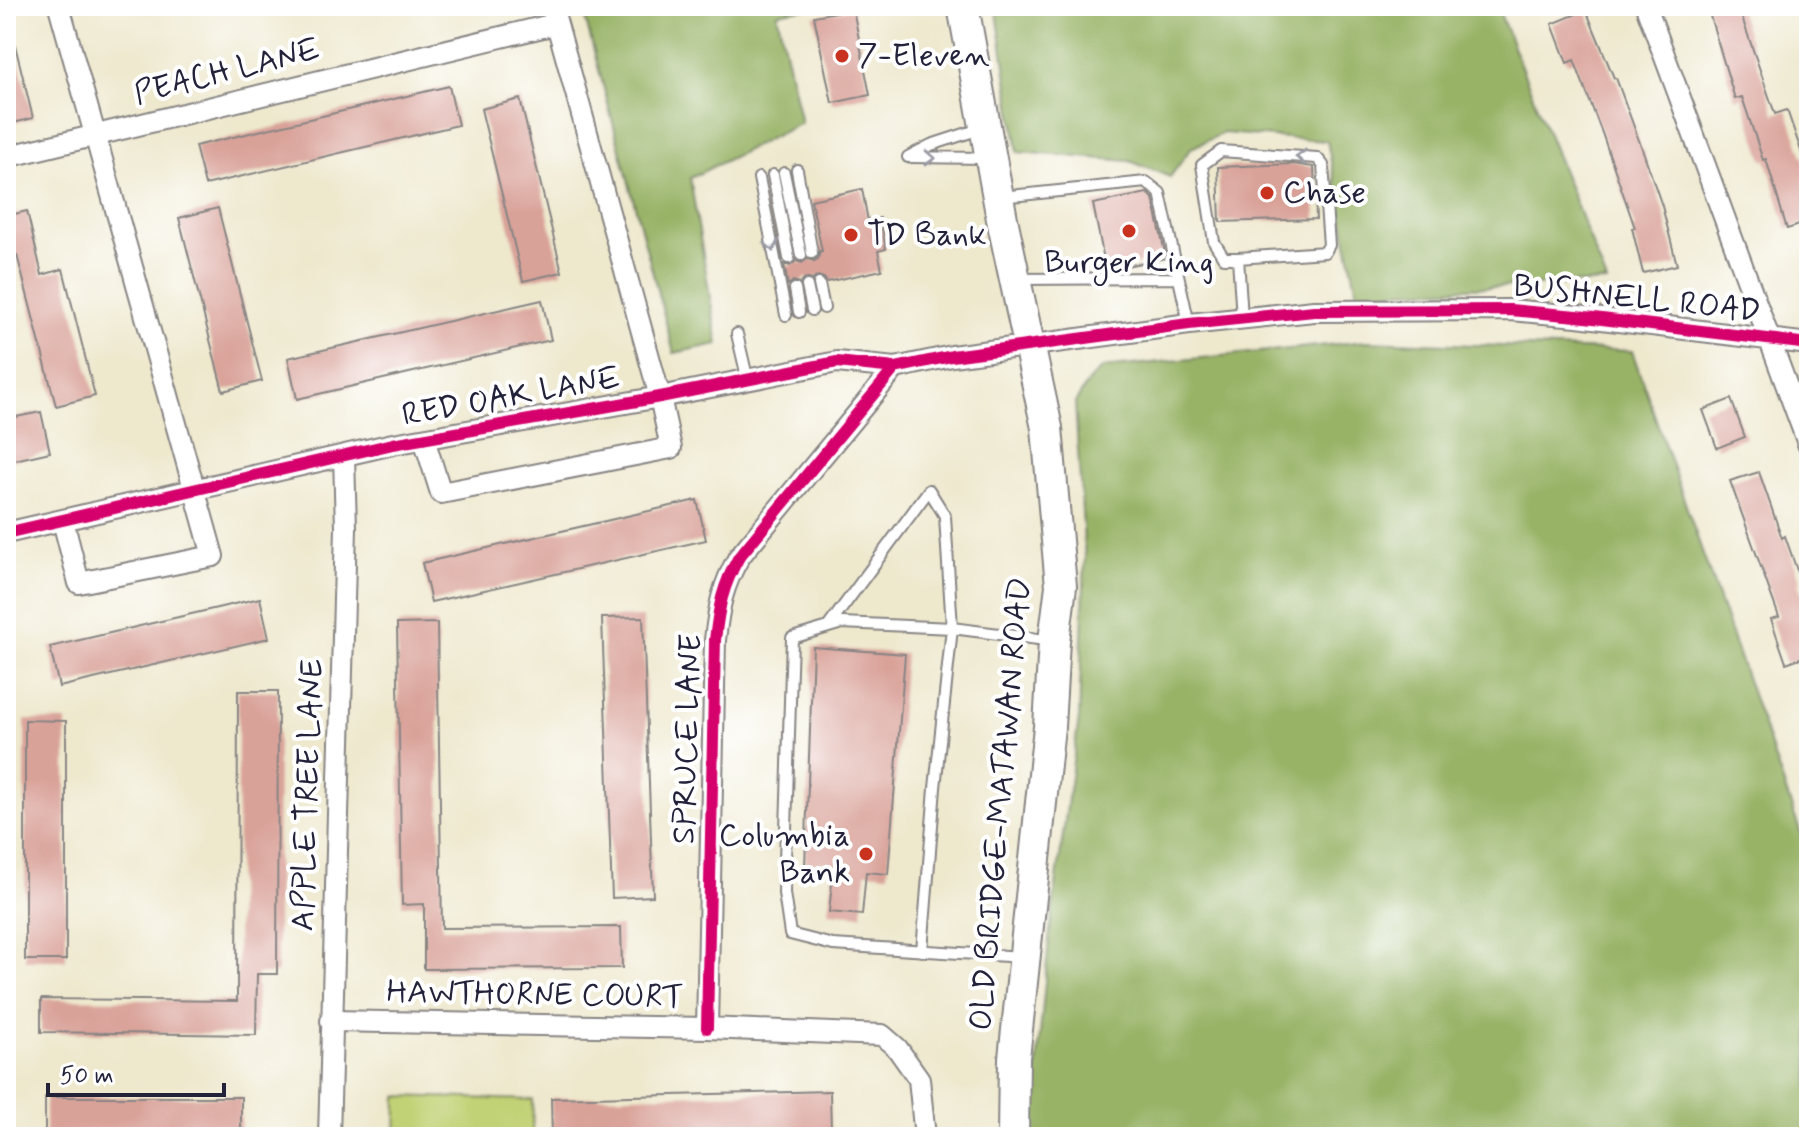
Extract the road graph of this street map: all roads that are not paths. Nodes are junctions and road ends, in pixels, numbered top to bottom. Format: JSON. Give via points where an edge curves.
{"nodes":[{"id":1,"x":59,"y":6,"type":"edge"},
{"id":2,"x":963,"y":6,"type":"edge"},
{"id":3,"x":1646,"y":6,"type":"edge"},
{"id":4,"x":553,"y":15,"type":"edge"},
{"id":5,"x":985,"y":127,"type":"junction"},
{"id":6,"x":94,"y":136,"type":"junction"},
{"id":7,"x":6,"y":157,"type":"edge"},
{"id":8,"x":991,"y":158,"type":"junction"},
{"id":9,"x":797,"y":170,"type":"dead end"},
{"id":10,"x":759,"y":178,"type":"dead end"},
{"id":11,"x":998,"y":198,"type":"junction"},
{"id":12,"x":789,"y":258,"type":"dead end"},
{"id":13,"x":1238,"y":258,"type":"junction"},
{"id":14,"x":1178,"y":278,"type":"junction"},
{"id":15,"x":1015,"y":279,"type":"junction"},
{"id":16,"x":819,"y":284,"type":"dead end"},
{"id":17,"x":807,"y":286,"type":"dead end"},
{"id":18,"x":795,"y":289,"type":"dead end"},
{"id":19,"x":824,"y":308,"type":"dead end"},
{"id":20,"x":812,"y":310,"type":"dead end"},
{"id":21,"x":799,"y":312,"type":"dead end"},
{"id":22,"x":786,"y":315,"type":"dead end"},
{"id":23,"x":1242,"y":318,"type":"junction"},
{"id":24,"x":1189,"y":324,"type":"junction"},
{"id":25,"x":737,"y":334,"type":"dead end"},
{"id":26,"x":1771,"y":340,"type":"junction"},
{"id":27,"x":1809,"y":344,"type":"edge"},
{"id":28,"x":1030,"y":346,"type":"junction"},
{"id":29,"x":895,"y":368,"type":"junction"},
{"id":30,"x":748,"y":381,"type":"junction"},
{"id":31,"x":660,"y":397,"type":"junction"},
{"id":32,"x":424,"y":439,"type":"junction"},
{"id":33,"x":1809,"y":446,"type":"edge"},
{"id":34,"x":344,"y":456,"type":"junction"},
{"id":35,"x":196,"y":490,"type":"junction"},
{"id":36,"x":63,"y":521,"type":"junction"},
{"id":37,"x":6,"y":533,"type":"edge"},
{"id":38,"x":828,"y":627,"type":"junction"},
{"id":39,"x":952,"y":628,"type":"junction"},
{"id":40,"x":1054,"y":641,"type":"junction"},
{"id":41,"x":922,"y":951,"type":"junction"},
{"id":42,"x":1025,"y":957,"type":"junction"},
{"id":43,"x":331,"y":1021,"type":"junction"},
{"id":44,"x":707,"y":1028,"type":"junction"},
{"id":45,"x":329,"y":1137,"type":"edge"},
{"id":46,"x":925,"y":1137,"type":"edge"},
{"id":47,"x":1013,"y":1137,"type":"edge"}],
"edges":[{"from":1,"to":6,"type":"street"},
{"from":2,"to":5,"type":"main road","name":"OLD BRIDGE-MATAWAN ROAD"},
{"from":3,"to":26,"type":"street"},
{"from":4,"to":6,"type":"street","name":"PEACH LANE"},
{"from":4,"to":31,"type":"street"},
{"from":5,"to":8,"type":"main road","name":"OLD BRIDGE-MATAWAN ROAD"},
{"from":5,"to":8,"type":"lane","one_way":true,"via":[[908,157]]},
{"from":6,"to":7,"type":"street","name":"PEACH LANE"},
{"from":6,"to":35,"type":"street"},
{"from":8,"to":11,"type":"main road","name":"OLD BRIDGE-MATAWAN ROAD"},
{"from":9,"to":12,"type":"lane","via":[[806,254],[778,174]]},
{"from":10,"to":22,"type":"lane","one_way":true},
{"from":11,"to":14,"type":"lane","via":[[1146,182],[1160,193]]},
{"from":11,"to":15,"type":"main road","name":"OLD BRIDGE-MATAWAN ROAD"},
{"from":13,"to":13,"type":"lane","one_way":true,"via":[[1325,252],[1329,245],[1323,165],[1317,158],[1221,151],[1202,165],[1214,242],[1224,258]]},
{"from":13,"to":23,"type":"lane"},
{"from":14,"to":15,"type":"lane"},
{"from":14,"to":24,"type":"lane"},
{"from":15,"to":28,"type":"main road","name":"OLD BRIDGE-MATAWAN ROAD"},
{"from":16,"to":19,"type":"lane"},
{"from":17,"to":20,"type":"lane"},
{"from":18,"to":21,"type":"lane"},
{"from":23,"to":24,"type":"street","name":"BUSHNELL ROAD"},
{"from":23,"to":26,"type":"street","name":"BUSHNELL ROAD","via":[[1314,311],[1510,310]]},
{"from":24,"to":28,"type":"street","name":"BUSHNELL ROAD"},
{"from":25,"to":30,"type":"lane"},
{"from":26,"to":27,"type":"street","name":"BUSHNELL ROAD"},
{"from":26,"to":33,"type":"street"},
{"from":28,"to":29,"type":"street","name":"RED OAK LANE"},
{"from":28,"to":40,"type":"main road","name":"OLD BRIDGE-MATAWAN ROAD","via":[[1047,428],[1061,586]]},
{"from":29,"to":30,"type":"street","name":"RED OAK LANE","via":[[837,362]]},
{"from":29,"to":44,"type":"street","name":"SPRUCE LANE","via":[[739,557],[721,596],[715,640]]},
{"from":30,"to":31,"type":"street","name":"RED OAK LANE"},
{"from":31,"to":32,"type":"street","name":"RED OAK LANE"},
{"from":31,"to":32,"type":"street","via":[[671,448],[441,493]]},
{"from":32,"to":34,"type":"street","name":"RED OAK LANE"},
{"from":34,"to":35,"type":"street","name":"RED OAK LANE"},
{"from":34,"to":43,"type":"street","name":"APPLE TREE LANE"},
{"from":35,"to":36,"type":"street","name":"RED OAK LANE"},
{"from":35,"to":36,"type":"street","via":[[213,556],[79,583]]},
{"from":36,"to":37,"type":"street","name":"RED OAK LANE"},
{"from":38,"to":39,"type":"lane","via":[[842,623]]},
{"from":38,"to":39,"type":"lane","via":[[929,490],[945,516]]},
{"from":38,"to":41,"type":"lane","via":[[792,638],[784,893],[790,934],[833,945]]},
{"from":39,"to":40,"type":"lane"},
{"from":39,"to":41,"type":"lane"},
{"from":40,"to":42,"type":"main road","name":"OLD BRIDGE-MATAWAN ROAD"},
{"from":41,"to":42,"type":"lane"},
{"from":42,"to":47,"type":"main road","name":"OLD BRIDGE-MATAWAN ROAD","via":[[1014,1058]]},
{"from":43,"to":44,"type":"street","name":"HAWTHORNE COURT"},
{"from":43,"to":45,"type":"street","name":"APPLE TREE LANE"},
{"from":44,"to":46,"type":"street","name":"HAWTHORNE COURT","via":[[882,1035],[919,1079]]}]}
